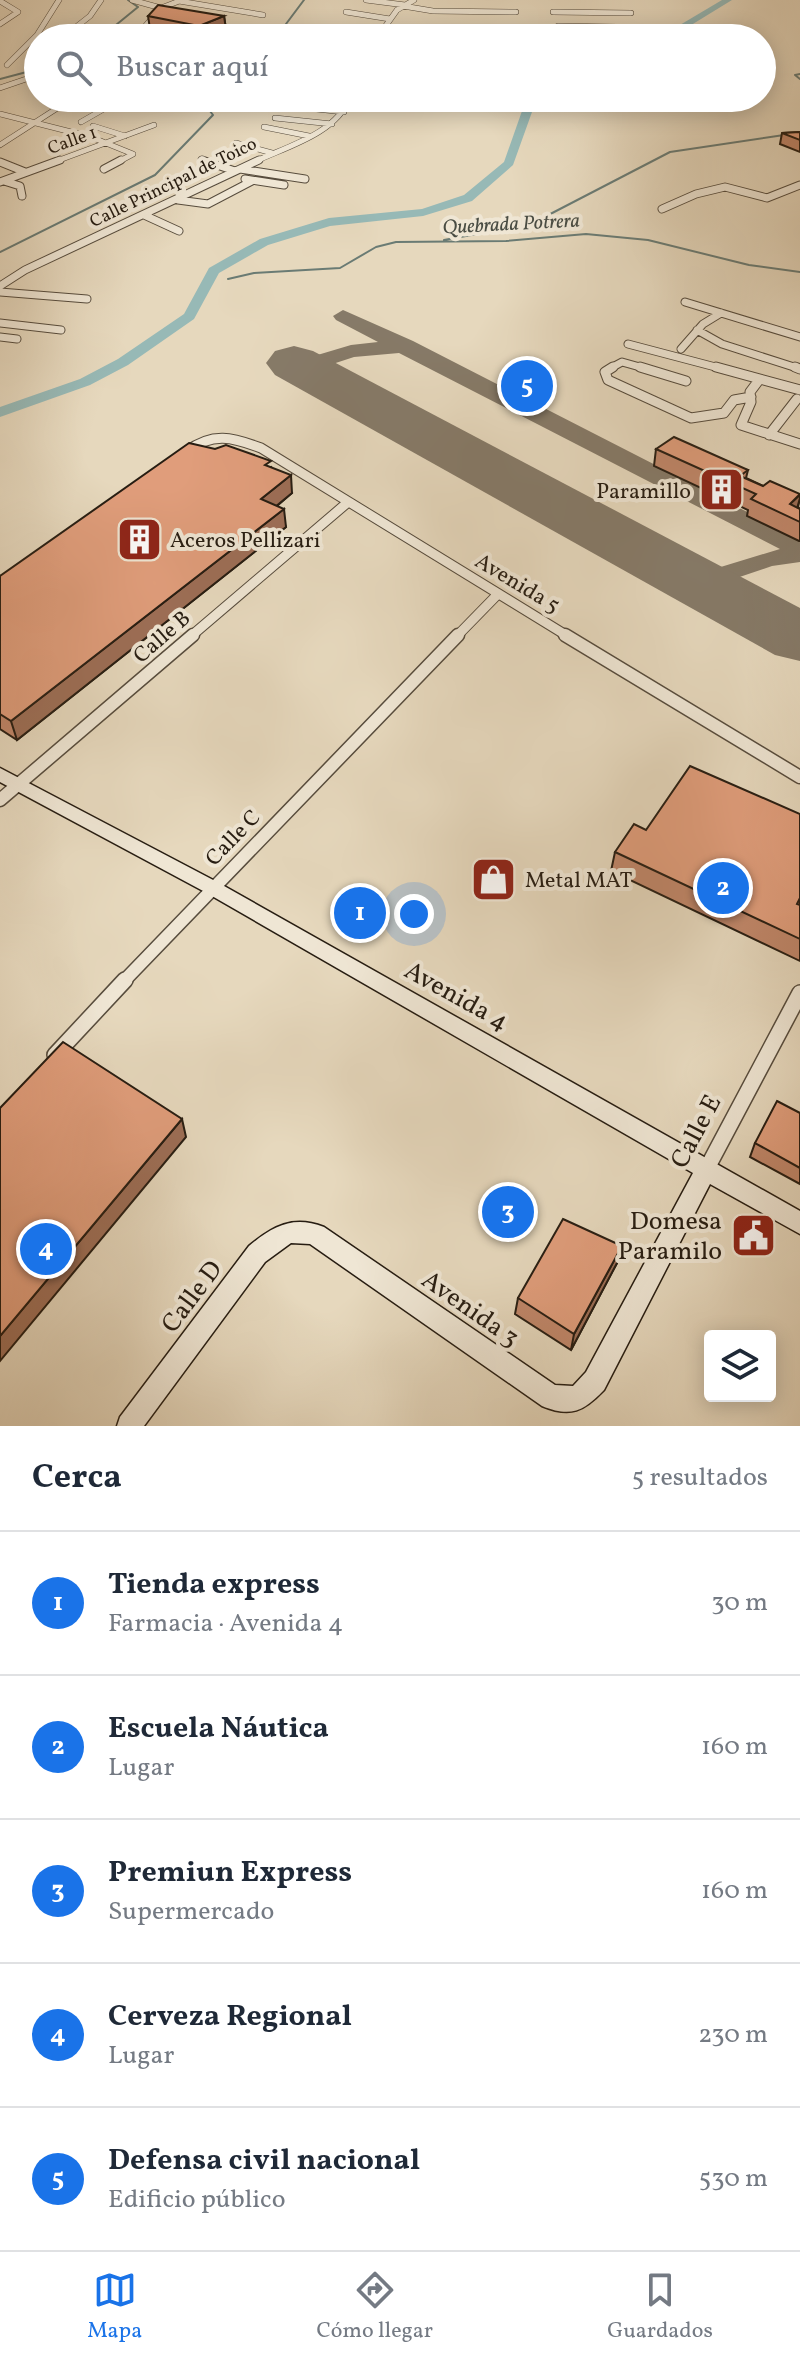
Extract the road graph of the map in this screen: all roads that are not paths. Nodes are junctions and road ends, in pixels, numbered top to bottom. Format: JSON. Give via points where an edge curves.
{"nodes":[{"id":1,"x":59,"y":0,"type":"edge"},
{"id":2,"x":101,"y":0,"type":"edge"},
{"id":3,"x":132,"y":0,"type":"edge"},
{"id":4,"x":366,"y":0,"type":"edge"},
{"id":5,"x":414,"y":0,"type":"edge"},
{"id":6,"x":551,"y":0,"type":"edge"},
{"id":7,"x":0,"y":1,"type":"edge"},
{"id":8,"x":181,"y":1,"type":"edge"},
{"id":9,"x":404,"y":5,"type":"junction"},
{"id":10,"x":355,"y":7,"type":"dead end"},
{"id":11,"x":161,"y":8,"type":"junction"},
{"id":12,"x":346,"y":12,"type":"junction"},
{"id":13,"x":516,"y":12,"type":"dead end"},
{"id":14,"x":553,"y":12,"type":"junction"},
{"id":15,"x":631,"y":13,"type":"dead end"},
{"id":16,"x":263,"y":15,"type":"dead end"},
{"id":17,"x":338,"y":18,"type":"dead end"},
{"id":18,"x":390,"y":19,"type":"junction"},
{"id":19,"x":0,"y":24,"type":"edge"},
{"id":20,"x":44,"y":24,"type":"edge"},
{"id":21,"x":80,"y":24,"type":"edge"},
{"id":22,"x":147,"y":24,"type":"edge"},
{"id":23,"x":387,"y":24,"type":"edge"},
{"id":24,"x":557,"y":24,"type":"edge"},
{"id":25,"x":24,"y":53,"type":"edge"},
{"id":26,"x":7,"y":65,"type":"dead end"},
{"id":27,"x":24,"y":80,"type":"edge"},
{"id":28,"x":0,"y":88,"type":"edge"},
{"id":29,"x":54,"y":112,"type":"edge"},
{"id":30,"x":98,"y":112,"type":"edge"},
{"id":31,"x":344,"y":112,"type":"edge"},
{"id":32,"x":0,"y":114,"type":"edge"},
{"id":33,"x":275,"y":118,"type":"dead end"},
{"id":34,"x":81,"y":122,"type":"dead end"},
{"id":35,"x":37,"y":124,"type":"junction"},
{"id":36,"x":333,"y":124,"type":"junction"},
{"id":37,"x":154,"y":125,"type":"dead end"},
{"id":38,"x":93,"y":126,"type":"dead end"},
{"id":39,"x":264,"y":127,"type":"dead end"},
{"id":40,"x":0,"y":133,"type":"edge"},
{"id":41,"x":16,"y":136,"type":"junction"},
{"id":42,"x":125,"y":136,"type":"junction"},
{"id":43,"x":309,"y":136,"type":"junction"},
{"id":44,"x":108,"y":143,"type":"junction"},
{"id":45,"x":236,"y":143,"type":"dead end"},
{"id":46,"x":0,"y":145,"type":"edge"},
{"id":47,"x":272,"y":153,"type":"junction"},
{"id":48,"x":202,"y":160,"type":"dead end"},
{"id":49,"x":0,"y":162,"type":"edge"},
{"id":50,"x":104,"y":169,"type":"dead end"},
{"id":51,"x":237,"y":170,"type":"junction"},
{"id":52,"x":25,"y":172,"type":"junction"},
{"id":53,"x":226,"y":176,"type":"junction"},
{"id":54,"x":305,"y":179,"type":"dead end"},
{"id":55,"x":2,"y":181,"type":"edge"},
{"id":56,"x":252,"y":181,"type":"junction"},
{"id":57,"x":284,"y":185,"type":"dead end"},
{"id":58,"x":800,"y":185,"type":"edge"},
{"id":59,"x":22,"y":196,"type":"dead end"},
{"id":60,"x":178,"y":200,"type":"junction"},
{"id":61,"x":662,"y":209,"type":"dead end"},
{"id":62,"x":144,"y":215,"type":"junction"},
{"id":63,"x":179,"y":231,"type":"dead end"},
{"id":64,"x":0,"y":289,"type":"edge"},
{"id":65,"x":87,"y":299,"type":"dead end"},
{"id":66,"x":685,"y":302,"type":"dead end"},
{"id":67,"x":721,"y":313,"type":"junction"},
{"id":68,"x":0,"y":323,"type":"edge"},
{"id":69,"x":61,"y":330,"type":"dead end"},
{"id":70,"x":697,"y":330,"type":"junction"},
{"id":71,"x":0,"y":337,"type":"edge"},
{"id":72,"x":800,"y":337,"type":"edge"},
{"id":73,"x":17,"y":339,"type":"dead end"},
{"id":74,"x":628,"y":344,"type":"dead end"},
{"id":75,"x":681,"y":349,"type":"dead end"},
{"id":76,"x":800,"y":369,"type":"edge"},
{"id":77,"x":686,"y":381,"type":"dead end"},
{"id":78,"x":768,"y":382,"type":"junction"},
{"id":79,"x":799,"y":393,"type":"edge"},
{"id":80,"x":751,"y":396,"type":"junction"},
{"id":81,"x":769,"y":435,"type":"junction"},
{"id":82,"x":800,"y":444,"type":"edge"},
{"id":83,"x":175,"y":460,"type":"edge"},
{"id":84,"x":347,"y":503,"type":"junction"},
{"id":85,"x":498,"y":594,"type":"junction"},
{"id":86,"x":0,"y":774,"type":"edge"},
{"id":87,"x":800,"y":777,"type":"edge"},
{"id":88,"x":18,"y":785,"type":"junction"},
{"id":89,"x":0,"y":800,"type":"edge"},
{"id":90,"x":211,"y":887,"type":"junction"},
{"id":91,"x":800,"y":993,"type":"edge"},
{"id":92,"x":40,"y":1071,"type":"edge"},
{"id":93,"x":705,"y":1172,"type":"junction"},
{"id":94,"x":800,"y":1223,"type":"edge"},
{"id":95,"x":316,"y":1235,"type":"joint"},
{"id":96,"x":595,"y":1381,"type":"joint"},
{"id":97,"x":129,"y":1426,"type":"edge"}],
"edges":[{"from":1,"to":20,"type":"street"},
{"from":2,"to":21,"type":"street"},
{"from":3,"to":11,"type":"street"},
{"from":4,"to":9,"type":"street"},
{"from":5,"to":9,"type":"street"},
{"from":6,"to":14,"type":"street"},
{"from":7,"to":19,"type":"street","via":[[18,12]]},
{"from":8,"to":11,"type":"street"},
{"from":8,"to":16,"type":"street"},
{"from":9,"to":13,"type":"street","via":[[433,11]]},
{"from":9,"to":18,"type":"street"},
{"from":10,"to":12,"type":"street"},
{"from":11,"to":22,"type":"street"},
{"from":12,"to":17,"type":"street"},
{"from":12,"to":18,"type":"street"},
{"from":14,"to":15,"type":"street"},
{"from":14,"to":24,"type":"street"},
{"from":18,"to":23,"type":"street"},
{"from":25,"to":26,"type":"street"},
{"from":27,"to":28,"type":"street"},
{"from":29,"to":35,"type":"street"},
{"from":30,"to":34,"type":"street"},
{"from":31,"to":36,"type":"street","name":"Calle Principal de Toico"},
{"from":32,"to":35,"type":"street"},
{"from":33,"to":36,"type":"street"},
{"from":35,"to":41,"type":"street"},
{"from":35,"to":44,"type":"street"},
{"from":36,"to":43,"type":"street","name":"Calle Principal de Toico"},
{"from":37,"to":42,"type":"street","name":"Calle 1"},
{"from":38,"to":42,"type":"street"},
{"from":39,"to":43,"type":"street"},
{"from":40,"to":41,"type":"street"},
{"from":41,"to":46,"type":"street"},
{"from":42,"to":44,"type":"street","name":"Calle 1"},
{"from":43,"to":47,"type":"street","name":"Calle Principal de Toico"},
{"from":44,"to":50,"type":"street","via":[[134,155]]},
{"from":44,"to":52,"type":"street","name":"Calle 1"},
{"from":45,"to":47,"type":"street"},
{"from":47,"to":51,"type":"street","name":"Calle Principal de Toico"},
{"from":48,"to":51,"type":"street"},
{"from":49,"to":52,"type":"street"},
{"from":51,"to":53,"type":"street","name":"Calle Principal de Toico"},
{"from":51,"to":54,"type":"street"},
{"from":52,"to":55,"type":"street","name":"Calle 1"},
{"from":53,"to":56,"type":"street"},
{"from":53,"to":60,"type":"street","name":"Calle Principal de Toico"},
{"from":55,"to":59,"type":"street","via":[[20,186]]},
{"from":56,"to":57,"type":"street"},
{"from":56,"to":60,"type":"street","via":[[210,206]]},
{"from":58,"to":61,"type":"street","via":[[767,198],[725,187]]},
{"from":60,"to":62,"type":"street","name":"Calle Principal de Toico"},
{"from":62,"to":63,"type":"street"},
{"from":62,"to":64,"type":"street","name":"Calle Principal de Toico","via":[[25,270]]},
{"from":64,"to":65,"type":"street"},
{"from":66,"to":67,"type":"street"},
{"from":67,"to":70,"type":"street"},
{"from":67,"to":72,"type":"street"},
{"from":68,"to":69,"type":"street"},
{"from":70,"to":75,"type":"street"},
{"from":70,"to":76,"type":"street","via":[[722,344]]},
{"from":71,"to":73,"type":"street"},
{"from":74,"to":78,"type":"street"},
{"from":77,"to":80,"type":"street","via":[[622,362],[605,372],[608,380],[691,418],[724,413],[734,400]]},
{"from":78,"to":79,"type":"street"},
{"from":78,"to":80,"type":"street"},
{"from":79,"to":81,"type":"street"},
{"from":80,"to":81,"type":"street","via":[[741,425]]},
{"from":81,"to":82,"type":"street"},
{"from":83,"to":84,"type":"street","name":"Avenida 5","via":[[209,437],[229,437],[293,466]]},
{"from":84,"to":85,"type":"street","name":"Avenida 5"},
{"from":84,"to":88,"type":"street","name":"Calle B"},
{"from":85,"to":87,"type":"street","name":"Avenida 5"},
{"from":85,"to":90,"type":"street","name":"Calle C"},
{"from":86,"to":88,"type":"main road","name":"Avenida 4"},
{"from":88,"to":89,"type":"street","name":"Calle B"},
{"from":88,"to":90,"type":"main road","name":"Avenida 4"},
{"from":90,"to":92,"type":"street","name":"Calle C"},
{"from":90,"to":93,"type":"main road","name":"Avenida 4"},
{"from":91,"to":93,"type":"street","name":"Calle E"},
{"from":93,"to":94,"type":"main road","name":"Avenida 4"},
{"from":93,"to":96,"type":"main road","name":"Calle E"},
{"from":95,"to":96,"type":"main road","name":"Avenida 3","via":[[551,1397],[578,1399]]},
{"from":95,"to":97,"type":"main road","name":"Calle D","via":[[298,1229],[283,1232],[257,1254]]}]}
